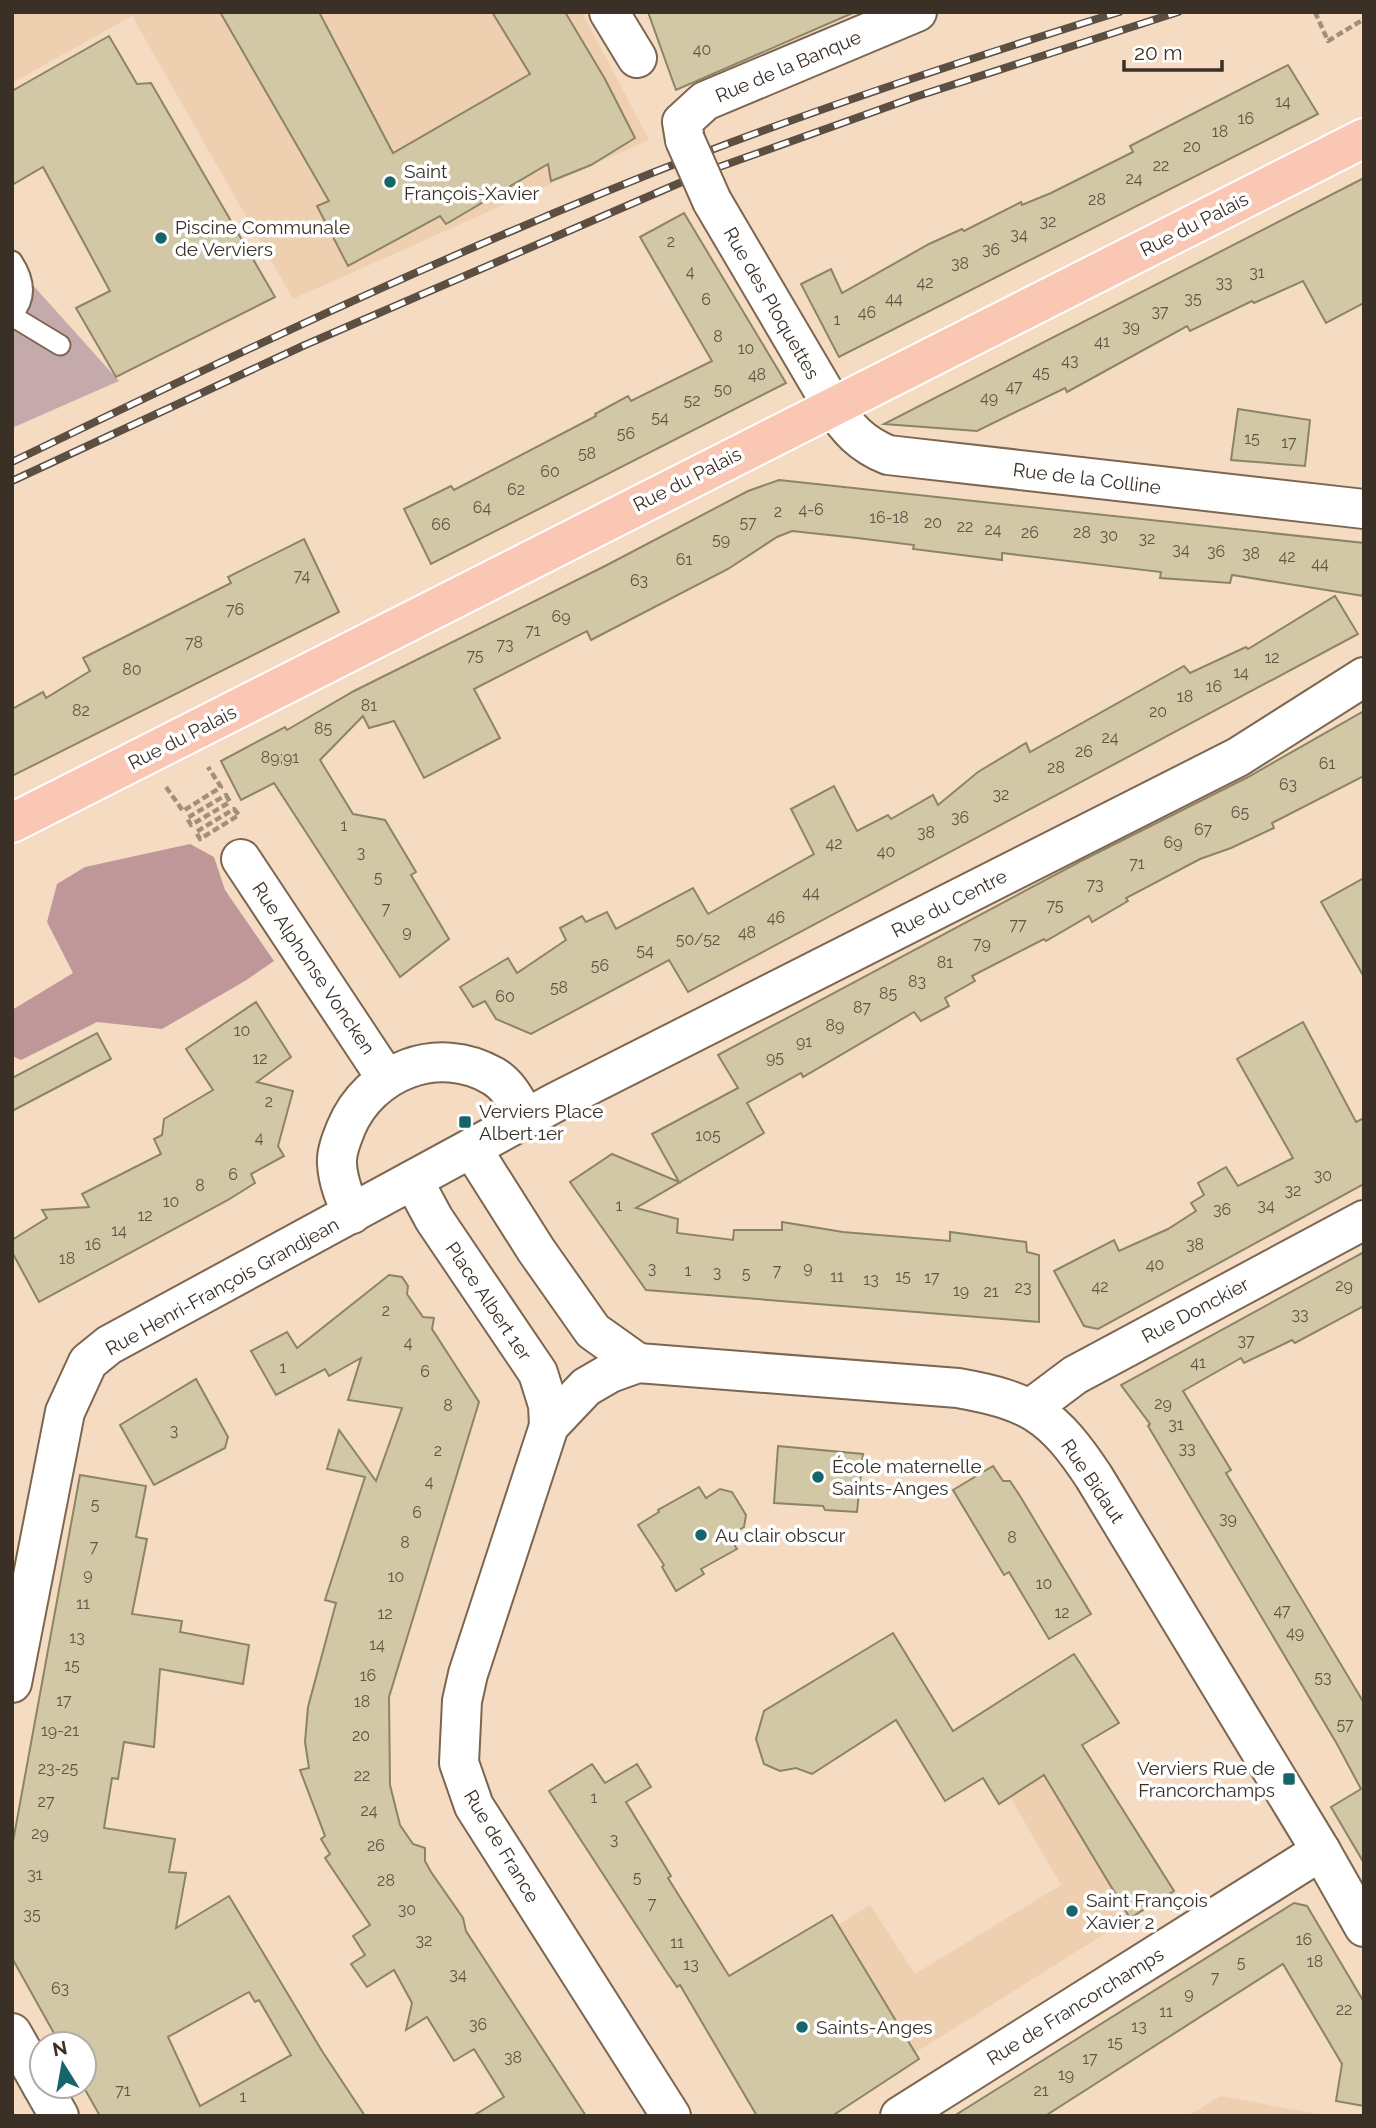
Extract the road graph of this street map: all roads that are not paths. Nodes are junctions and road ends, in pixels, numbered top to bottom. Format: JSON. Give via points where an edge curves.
{"nodes":[{"id":1,"x":609,"y":12,"type":"edge"},
{"id":2,"x":916,"y":12,"type":"edge"},
{"id":3,"x":637,"y":58,"type":"dead end"},
{"id":4,"x":1364,"y":138,"type":"edge"},
{"id":5,"x":685,"y":140,"type":"joint"},
{"id":6,"x":12,"y":261,"type":"edge"},
{"id":7,"x":12,"y":316,"type":"edge"},
{"id":8,"x":60,"y":345,"type":"dead end"},
{"id":9,"x":832,"y":405,"type":"junction"},
{"id":10,"x":1364,"y":509,"type":"edge"},
{"id":11,"x":1364,"y":677,"type":"edge"},
{"id":12,"x":12,"y":822,"type":"edge"},
{"id":13,"x":241,"y":859,"type":"dead end"},
{"id":14,"x":386,"y":1078,"type":"junction"},
{"id":15,"x":526,"y":1118,"type":"junction"},
{"id":16,"x":472,"y":1149,"type":"junction"},
{"id":17,"x":413,"y":1180,"type":"junction"},
{"id":18,"x":352,"y":1214,"type":"junction"},
{"id":19,"x":1364,"y":1220,"type":"edge"},
{"id":20,"x":638,"y":1363,"type":"junction"},
{"id":21,"x":1031,"y":1408,"type":"junction"},
{"id":22,"x":549,"y":1426,"type":"junction"},
{"id":23,"x":12,"y":1683,"type":"edge"},
{"id":24,"x":1321,"y":1851,"type":"junction"},
{"id":25,"x":1364,"y":1927,"type":"edge"},
{"id":26,"x":12,"y":2033,"type":"edge"},
{"id":27,"x":28,"y":2061,"type":"edge"},
{"id":28,"x":50,"y":2100,"type":"edge"},
{"id":29,"x":59,"y":2116,"type":"edge"},
{"id":30,"x":671,"y":2116,"type":"edge"},
{"id":31,"x":900,"y":2116,"type":"edge"}],
"edges":[{"from":1,"to":3,"type":"street"},
{"from":2,"to":5,"type":"street","name":"Rue de la Banque","via":[[705,100],[682,122]]},
{"from":4,"to":9,"type":"main road","name":"Rue du Palais"},
{"from":5,"to":9,"type":"street","name":"Rue des Ploquettes","bridge":true,"via":[[712,201]]},
{"from":6,"to":7,"type":"lane","via":[[23,278],[21,305]]},
{"from":7,"to":8,"type":"lane"},
{"from":9,"to":10,"type":"street","name":"Rue de la Colline","via":[[855,437],[888,455]]},
{"from":9,"to":12,"type":"main road","name":"Rue du Palais"},
{"from":11,"to":15,"type":"street","name":"Rue du Centre","via":[[1238,757]]},
{"from":13,"to":14,"type":"street","name":"Rue Alphonse Voncken"},
{"from":14,"to":15,"type":"street","via":[[426,1063],[477,1069],[506,1086]]},
{"from":14,"to":18,"type":"street","via":[[365,1096],[341,1140],[337,1161]]},
{"from":15,"to":16,"type":"street"},
{"from":16,"to":17,"type":"street"},
{"from":16,"to":20,"type":"street","via":[[593,1331]]},
{"from":17,"to":18,"type":"street"},
{"from":17,"to":22,"type":"street","name":"Place Albert 1er","via":[[434,1219],[538,1373]]},
{"from":18,"to":23,"type":"street","name":"Rue Henri-François Grandjean","via":[[133,1330],[88,1362],[65,1412]]},
{"from":19,"to":21,"type":"street","name":"Rue Donckier","via":[[1075,1375]]},
{"from":20,"to":21,"type":"street","name":"Rue Bidaut","via":[[958,1388]]},
{"from":20,"to":22,"type":"street","name":"Rue Bidaut","via":[[586,1387]]},
{"from":21,"to":24,"type":"street","name":"Rue Bidaut","via":[[1054,1424],[1087,1467]]},
{"from":22,"to":30,"type":"street","name":"Rue de France","via":[[468,1674],[459,1724],[459,1763],[474,1806]]},
{"from":24,"to":25,"type":"street","name":"Rue Bidaut"},
{"from":24,"to":31,"type":"street","name":"Rue de Francorchamps"},
{"from":26,"to":27,"type":"street"},
{"from":28,"to":29,"type":"street"}]}
